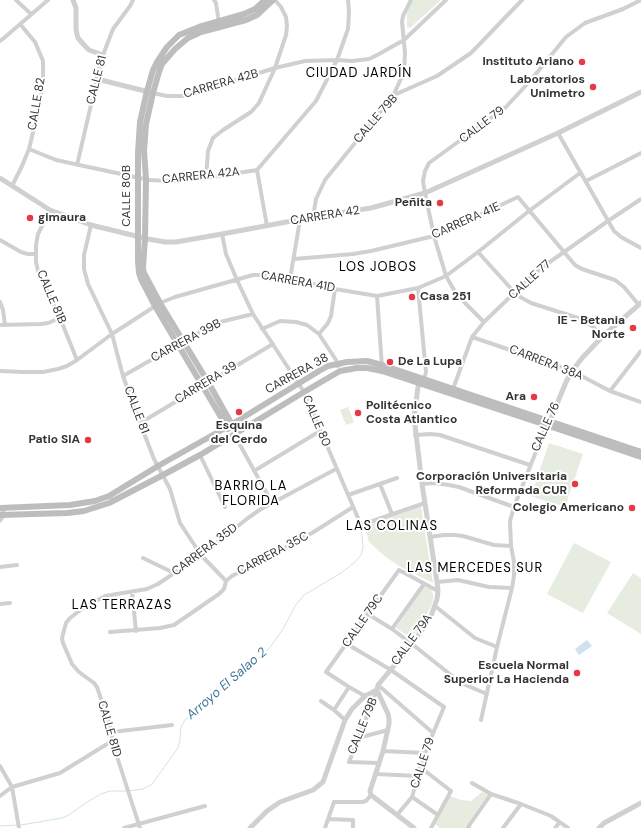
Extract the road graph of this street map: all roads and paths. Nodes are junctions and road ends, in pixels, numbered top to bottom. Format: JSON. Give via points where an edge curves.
{"nodes":[{"id":1,"x":16,"y":0,"type":"edge"},
{"id":2,"x":48,"y":0,"type":"edge"},
{"id":3,"x":73,"y":0,"type":"edge"},
{"id":4,"x":133,"y":0,"type":"edge"},
{"id":5,"x":214,"y":0,"type":"edge"},
{"id":6,"x":265,"y":0,"type":"edge"},
{"id":7,"x":274,"y":0,"type":"edge"},
{"id":8,"x":348,"y":0,"type":"edge"},
{"id":9,"x":410,"y":0,"type":"edge"},
{"id":10,"x":446,"y":0,"type":"edge"},
{"id":11,"x":522,"y":0,"type":"edge"},
{"id":12,"x":641,"y":0,"type":"edge"},
{"id":13,"x":31,"y":14,"type":"junction"},
{"id":14,"x":20,"y":24,"type":"junction"},
{"id":15,"x":220,"y":25,"type":"junction"},
{"id":16,"x":1,"y":38,"type":"edge"},
{"id":17,"x":404,"y":40,"type":"junction"},
{"id":18,"x":103,"y":55,"type":"junction"},
{"id":19,"x":337,"y":60,"type":"junction"},
{"id":20,"x":275,"y":68,"type":"junction"},
{"id":21,"x":97,"y":79,"type":"junction"},
{"id":22,"x":150,"y":92,"type":"junction"},
{"id":23,"x":641,"y":92,"type":"edge"},
{"id":24,"x":394,"y":94,"type":"junction"},
{"id":25,"x":558,"y":133,"type":"junction"},
{"id":26,"x":28,"y":149,"type":"junction"},
{"id":27,"x":641,"y":153,"type":"edge"},
{"id":28,"x":77,"y":165,"type":"junction"},
{"id":29,"x":257,"y":170,"type":"junction"},
{"id":30,"x":580,"y":173,"type":"junction"},
{"id":31,"x":0,"y":178,"type":"edge"},
{"id":32,"x":138,"y":178,"type":"junction"},
{"id":33,"x":206,"y":178,"type":"junction"},
{"id":34,"x":146,"y":180,"type":"junction"},
{"id":35,"x":586,"y":181,"type":"junction"},
{"id":36,"x":12,"y":186,"type":"junction"},
{"id":37,"x":425,"y":193,"type":"junction"},
{"id":38,"x":641,"y":199,"type":"edge"},
{"id":39,"x":50,"y":210,"type":"junction"},
{"id":40,"x":528,"y":211,"type":"junction"},
{"id":41,"x":313,"y":217,"type":"junction"},
{"id":42,"x":300,"y":220,"type":"junction"},
{"id":43,"x":608,"y":221,"type":"junction"},
{"id":44,"x":91,"y":225,"type":"junction"},
{"id":45,"x":267,"y":226,"type":"junction"},
{"id":46,"x":222,"y":234,"type":"junction"},
{"id":47,"x":434,"y":236,"type":"junction"},
{"id":48,"x":141,"y":238,"type":"junction"},
{"id":49,"x":0,"y":240,"type":"edge"},
{"id":50,"x":641,"y":248,"type":"edge"},
{"id":51,"x":478,"y":252,"type":"junction"},
{"id":52,"x":563,"y":252,"type":"junction"},
{"id":53,"x":36,"y":254,"type":"junction"},
{"id":54,"x":294,"y":259,"type":"junction"},
{"id":55,"x":446,"y":276,"type":"junction"},
{"id":56,"x":290,"y":279,"type":"junction"},
{"id":57,"x":236,"y":280,"type":"junction"},
{"id":58,"x":418,"y":288,"type":"junction"},
{"id":59,"x":335,"y":289,"type":"junction"},
{"id":60,"x":515,"y":293,"type":"junction"},
{"id":61,"x":377,"y":296,"type":"junction"},
{"id":62,"x":0,"y":302,"type":"edge"},
{"id":63,"x":640,"y":304,"type":"edge"},
{"id":64,"x":158,"y":305,"type":"junction"},
{"id":65,"x":253,"y":314,"type":"junction"},
{"id":66,"x":60,"y":318,"type":"junction"},
{"id":67,"x":484,"y":322,"type":"junction"},
{"id":68,"x":0,"y":325,"type":"edge"},
{"id":69,"x":5,"y":325,"type":"junction"},
{"id":70,"x":262,"y":330,"type":"junction"},
{"id":71,"x":112,"y":334,"type":"junction"},
{"id":72,"x":319,"y":334,"type":"junction"},
{"id":73,"x":603,"y":336,"type":"junction"},
{"id":74,"x":472,"y":337,"type":"junction"},
{"id":75,"x":180,"y":342,"type":"junction"},
{"id":76,"x":272,"y":344,"type":"junction"},
{"id":77,"x":641,"y":351,"type":"edge"},
{"id":78,"x":77,"y":360,"type":"junction"},
{"id":79,"x":337,"y":364,"type":"junction"},
{"id":80,"x":382,"y":368,"type":"junction"},
{"id":81,"x":0,"y":371,"type":"edge"},
{"id":82,"x":340,"y":371,"type":"junction"},
{"id":83,"x":572,"y":371,"type":"junction"},
{"id":84,"x":123,"y":376,"type":"junction"},
{"id":85,"x":422,"y":381,"type":"junction"},
{"id":86,"x":298,"y":383,"type":"junction"},
{"id":87,"x":205,"y":384,"type":"junction"},
{"id":88,"x":453,"y":389,"type":"junction"},
{"id":89,"x":610,"y":391,"type":"junction"},
{"id":90,"x":304,"y":392,"type":"junction"},
{"id":91,"x":641,"y":402,"type":"edge"},
{"id":92,"x":140,"y":423,"type":"junction"},
{"id":93,"x":548,"y":423,"type":"junction"},
{"id":94,"x":230,"y":426,"type":"junction"},
{"id":95,"x":320,"y":431,"type":"junction"},
{"id":96,"x":234,"y":434,"type":"junction"},
{"id":97,"x":415,"y":435,"type":"junction"},
{"id":98,"x":641,"y":452,"type":"edge"},
{"id":99,"x":200,"y":455,"type":"junction"},
{"id":100,"x":641,"y":457,"type":"edge"},
{"id":101,"x":530,"y":465,"type":"junction"},
{"id":102,"x":158,"y":466,"type":"junction"},
{"id":103,"x":336,"y":468,"type":"junction"},
{"id":104,"x":254,"y":471,"type":"junction"},
{"id":105,"x":163,"y":475,"type":"junction"},
{"id":106,"x":397,"y":478,"type":"dead end"},
{"id":107,"x":380,"y":484,"type":"junction"},
{"id":108,"x":422,"y":484,"type":"junction"},
{"id":109,"x":348,"y":495,"type":"junction"},
{"id":110,"x":272,"y":502,"type":"junction"},
{"id":111,"x":425,"y":502,"type":"junction"},
{"id":112,"x":353,"y":507,"type":"junction"},
{"id":113,"x":514,"y":507,"type":"junction"},
{"id":114,"x":2,"y":508,"type":"edge"},
{"id":115,"x":225,"y":508,"type":"dead end"},
{"id":116,"x":392,"y":514,"type":"junction"},
{"id":117,"x":1,"y":517,"type":"edge"},
{"id":118,"x":430,"y":537,"type":"junction"},
{"id":119,"x":511,"y":546,"type":"junction"},
{"id":120,"x":201,"y":555,"type":"junction"},
{"id":121,"x":143,"y":558,"type":"dead end"},
{"id":122,"x":17,"y":565,"type":"dead end"},
{"id":123,"x":0,"y":567,"type":"edge"},
{"id":124,"x":174,"y":573,"type":"junction"},
{"id":125,"x":226,"y":581,"type":"junction"},
{"id":126,"x":437,"y":582,"type":"junction"},
{"id":127,"x":424,"y":584,"type":"junction"},
{"id":128,"x":512,"y":588,"type":"junction"},
{"id":129,"x":438,"y":591,"type":"junction"},
{"id":130,"x":132,"y":592,"type":"junction"},
{"id":131,"x":10,"y":603,"type":"dead end"},
{"id":132,"x":0,"y":604,"type":"edge"},
{"id":133,"x":435,"y":606,"type":"junction"},
{"id":134,"x":368,"y":614,"type":"junction"},
{"id":135,"x":70,"y":618,"type":"joint"},
{"id":136,"x":392,"y":629,"type":"junction"},
{"id":137,"x":136,"y":631,"type":"junction"},
{"id":138,"x":110,"y":632,"type":"dead end"},
{"id":139,"x":346,"y":644,"type":"junction"},
{"id":140,"x":412,"y":644,"type":"junction"},
{"id":141,"x":497,"y":647,"type":"junction"},
{"id":142,"x":391,"y":670,"type":"junction"},
{"id":143,"x":349,"y":687,"type":"junction"},
{"id":144,"x":378,"y":688,"type":"junction"},
{"id":145,"x":486,"y":694,"type":"junction"},
{"id":146,"x":365,"y":696,"type":"junction"},
{"id":147,"x":321,"y":701,"type":"dead end"},
{"id":148,"x":334,"y":710,"type":"junction"},
{"id":149,"x":345,"y":720,"type":"junction"},
{"id":150,"x":481,"y":720,"type":"dead end"},
{"id":151,"x":172,"y":725,"type":"dead end"},
{"id":152,"x":388,"y":730,"type":"junction"},
{"id":153,"x":112,"y":732,"type":"junction"},
{"id":154,"x":433,"y":733,"type":"junction"},
{"id":155,"x":358,"y":738,"type":"junction"},
{"id":156,"x":112,"y":741,"type":"junction"},
{"id":157,"x":383,"y":751,"type":"junction"},
{"id":158,"x":425,"y":753,"type":"junction"},
{"id":159,"x":379,"y":763,"type":"junction"},
{"id":160,"x":0,"y":766,"type":"edge"},
{"id":161,"x":420,"y":767,"type":"junction"},
{"id":162,"x":375,"y":774,"type":"junction"},
{"id":163,"x":418,"y":776,"type":"junction"},
{"id":164,"x":472,"y":783,"type":"dead end"},
{"id":165,"x":12,"y":787,"type":"junction"},
{"id":166,"x":491,"y":794,"type":"junction"},
{"id":167,"x":371,"y":795,"type":"junction"},
{"id":168,"x":0,"y":796,"type":"edge"},
{"id":169,"x":412,"y":797,"type":"junction"},
{"id":170,"x":641,"y":803,"type":"edge"},
{"id":171,"x":521,"y":804,"type":"junction"},
{"id":172,"x":205,"y":806,"type":"dead end"},
{"id":173,"x":397,"y":815,"type":"junction"},
{"id":174,"x":438,"y":815,"type":"junction"},
{"id":175,"x":328,"y":819,"type":"junction"},
{"id":176,"x":407,"y":822,"type":"junction"},
{"id":177,"x":560,"y":822,"type":"junction"},
{"id":178,"x":139,"y":826,"type":"edge"},
{"id":179,"x":20,"y":828,"type":"edge"},
{"id":180,"x":124,"y":828,"type":"edge"},
{"id":181,"x":250,"y":828,"type":"edge"},
{"id":182,"x":325,"y":828,"type":"edge"},
{"id":183,"x":353,"y":828,"type":"edge"},
{"id":184,"x":405,"y":828,"type":"edge"},
{"id":185,"x":414,"y":828,"type":"edge"},
{"id":186,"x":431,"y":828,"type":"edge"},
{"id":187,"x":468,"y":828,"type":"edge"},
{"id":188,"x":503,"y":828,"type":"edge"},
{"id":189,"x":555,"y":828,"type":"edge"},
{"id":190,"x":568,"y":828,"type":"edge"},
{"id":191,"x":599,"y":828,"type":"edge"}],
"edges":[{"from":1,"to":13,"type":"street"},
{"from":2,"to":13,"type":"street"},
{"from":3,"to":18,"type":"street","via":[[78,38],[89,50]]},
{"from":4,"to":18,"type":"street","name":"CALLE 81","via":[[113,29]]},
{"from":5,"to":15,"type":"street"},
{"from":6,"to":15,"type":"main road","name":"CALLE 80B","via":[[255,8]]},
{"from":7,"to":15,"type":"main road","name":"CALLE 80B","via":[[257,15]]},
{"from":7,"to":20,"type":"street","via":[[281,6],[287,26]]},
{"from":8,"to":19,"type":"street","via":[[348,28]]},
{"from":9,"to":17,"type":"street","via":[[402,22]]},
{"from":10,"to":17,"type":"street"},
{"from":11,"to":24,"type":"street","name":"CALLE 79B","via":[[471,53],[436,76]]},
{"from":12,"to":37,"type":"street","name":"CALLE 79","via":[[585,23],[566,37],[506,107],[429,163],[423,181]]},
{"from":13,"to":14,"type":"street"},
{"from":14,"to":16,"type":"street"},
{"from":14,"to":26,"type":"street","name":"CALLE 82","via":[[35,42],[43,61],[40,103]]},
{"from":15,"to":22,"type":"main road","name":"CALLE 80B","via":[[199,27],[179,36],[167,46],[157,62]]},
{"from":17,"to":19,"type":"street","via":[[369,59]]},
{"from":17,"to":24,"type":"street","via":[[404,72]]},
{"from":18,"to":21,"type":"street","name":"CALLE 81"},
{"from":19,"to":20,"type":"street","via":[[305,61]]},
{"from":19,"to":29,"type":"street","via":[[316,101]]},
{"from":20,"to":22,"type":"street","name":"CARRERA 42B","via":[[185,96],[167,96]]},
{"from":20,"to":33,"type":"street","via":[[259,102],[251,112],[214,138],[208,151]]},
{"from":21,"to":22,"type":"street","name":"CARRERA 42B"},
{"from":21,"to":28,"type":"street","name":"CALLE 81"},
{"from":22,"to":32,"type":"main road","name":"CALLE 80B","via":[[140,122]]},
{"from":22,"to":34,"type":"main road","name":"CALLE 80B","via":[[144,152]]},
{"from":23,"to":25,"type":"street","name":"CARRERA 42"},
{"from":24,"to":41,"type":"street","name":"CALLE 79B","via":[[325,180],[316,199]]},
{"from":25,"to":30,"type":"street"},
{"from":25,"to":37,"type":"street","name":"CARRERA 42"},
{"from":26,"to":28,"type":"street","name":"CARRERA 42A"},
{"from":26,"to":36,"type":"street","name":"CALLE 82"},
{"from":27,"to":35,"type":"street"},
{"from":28,"to":32,"type":"street","name":"CARRERA 42A"},
{"from":29,"to":33,"type":"street","name":"CARRERA 42A"},
{"from":29,"to":45,"type":"street"},
{"from":30,"to":35,"type":"street"},
{"from":30,"to":40,"type":"street","name":"CARRERA 41D"},
{"from":31,"to":36,"type":"street","name":"CARRERA 42"},
{"from":32,"to":34,"type":"street","name":"CARRERA 42A"},
{"from":32,"to":48,"type":"main road","name":"CALLE 80B"},
{"from":33,"to":34,"type":"street","name":"CARRERA 42A"},
{"from":34,"to":48,"type":"main road","name":"CALLE 80B"},
{"from":35,"to":43,"type":"street"},
{"from":36,"to":39,"type":"street","name":"CARRERA 42"},
{"from":37,"to":41,"type":"street","name":"CARRERA 42","via":[[372,208]]},
{"from":37,"to":47,"type":"street","name":"CALLE 79"},
{"from":38,"to":43,"type":"street","name":"CALLE 77"},
{"from":39,"to":44,"type":"street","name":"CARRERA 42"},
{"from":39,"to":53,"type":"street","name":"CALLE 81B","via":[[38,234]]},
{"from":40,"to":47,"type":"street","name":"CARRERA 41E","via":[[518,198]]},
{"from":40,"to":51,"type":"street","name":"CARRERA 41D"},
{"from":40,"to":52,"type":"street"},
{"from":41,"to":42,"type":"street","name":"CARRERA 42"},
{"from":42,"to":45,"type":"street","name":"CARRERA 42"},
{"from":42,"to":54,"type":"street"},
{"from":43,"to":50,"type":"street","via":[[620,237]]},
{"from":43,"to":52,"type":"street","name":"CALLE 77"},
{"from":44,"to":48,"type":"street","name":"CARRERA 42"},
{"from":44,"to":71,"type":"street","name":"CALLE 81","via":[[84,255],[84,268],[88,284]]},
{"from":45,"to":46,"type":"street","name":"CARRERA 42"},
{"from":46,"to":48,"type":"street","name":"CARRERA 42","via":[[176,242]]},
{"from":46,"to":57,"type":"street","name":"CALLE 80"},
{"from":47,"to":54,"type":"street","name":"CARRERA 41E","via":[[353,254]]},
{"from":47,"to":55,"type":"street","name":"CALLE 79"},
{"from":48,"to":64,"type":"main road","name":"CALLE 80B","via":[[139,273]]},
{"from":49,"to":53,"type":"street","via":[[21,252]]},
{"from":51,"to":55,"type":"street","name":"CARRERA 41D"},
{"from":51,"to":60,"type":"street"},
{"from":52,"to":60,"type":"street","name":"CALLE 77","via":[[537,271]]},
{"from":52,"to":63,"type":"street","via":[[582,269],[615,280]]},
{"from":53,"to":66,"type":"street","name":"CALLE 81B","via":[[38,271]]},
{"from":54,"to":56,"type":"street"},
{"from":55,"to":58,"type":"street","name":"CARRERA 41D"},
{"from":55,"to":67,"type":"street","via":[[454,290]]},
{"from":56,"to":57,"type":"street","name":"CARRERA 41D","via":[[253,275]]},
{"from":56,"to":59,"type":"street","name":"CARRERA 41D"},
{"from":57,"to":64,"type":"street","name":"CARRERA 41D","via":[[175,297]]},
{"from":57,"to":65,"type":"street","name":"CALLE 80"},
{"from":58,"to":61,"type":"street","name":"CARRERA 41D"},
{"from":58,"to":85,"type":"street","name":"CALLE 79A","via":[[426,372]]},
{"from":59,"to":61,"type":"street","name":"CARRERA 41D"},
{"from":59,"to":72,"type":"street","via":[[331,316]]},
{"from":60,"to":67,"type":"street","name":"CALLE 77"},
{"from":60,"to":73,"type":"street","via":[[531,303],[581,319]]},
{"from":61,"to":80,"type":"street"},
{"from":62,"to":69,"type":"street"},
{"from":63,"to":73,"type":"street","name":"CALLE 76"},
{"from":64,"to":71,"type":"street","name":"CARRERA 41D"},
{"from":64,"to":75,"type":"main road","name":"CALLE 80B"},
{"from":65,"to":70,"type":"street","name":"CALLE 80"},
{"from":65,"to":75,"type":"street","name":"CARRERA 39B","via":[[220,322]]},
{"from":66,"to":69,"type":"street","via":[[41,324]]},
{"from":66,"to":78,"type":"street","name":"CALLE 81B"},
{"from":67,"to":74,"type":"street","name":"CALLE 77"},
{"from":68,"to":69,"type":"street"},
{"from":70,"to":72,"type":"street","via":[[280,321],[296,322]]},
{"from":70,"to":76,"type":"street","name":"CALLE 80"},
{"from":71,"to":78,"type":"street","name":"CARRERA 41D"},
{"from":71,"to":84,"type":"street","name":"CALLE 81"},
{"from":72,"to":79,"type":"street"},
{"from":73,"to":83,"type":"street","name":"CALLE 76"},
{"from":74,"to":83,"type":"street","name":"CARRERA 38A"},
{"from":74,"to":88,"type":"street","name":"CALLE 77"},
{"from":75,"to":84,"type":"street","name":"CARRERA 39B"},
{"from":75,"to":87,"type":"main road","name":"CALLE 80B"},
{"from":76,"to":86,"type":"street","name":"CALLE 80"},
{"from":76,"to":87,"type":"street","name":"CARRERA 39"},
{"from":77,"to":89,"type":"street"},
{"from":78,"to":81,"type":"street","name":"CARRERA 41D","via":[[67,366],[43,372]]},
{"from":79,"to":80,"type":"main road","name":"CARRERA 38","via":[[367,361]]},
{"from":79,"to":82,"type":"street"},
{"from":79,"to":86,"type":"main road","name":"CARRERA 38","via":[[328,366]]},
{"from":80,"to":82,"type":"main road","name":"CARRERA 38"},
{"from":80,"to":85,"type":"main road","name":"CARRERA 38"},
{"from":82,"to":90,"type":"main road","name":"CARRERA 38"},
{"from":83,"to":89,"type":"street","name":"CARRERA 38A"},
{"from":83,"to":93,"type":"street","name":"CALLE 76"},
{"from":84,"to":92,"type":"street","name":"CALLE 81"},
{"from":85,"to":88,"type":"main road","name":"CARRERA 38"},
{"from":85,"to":93,"type":"main road","name":"CARRERA 38"},
{"from":85,"to":97,"type":"street","name":"CALLE 79A","via":[[414,417]]},
{"from":86,"to":90,"type":"street","name":"CALLE 80"},
{"from":86,"to":94,"type":"main road","name":"CARRERA 38"},
{"from":87,"to":92,"type":"street","name":"CARRERA 39"},
{"from":87,"to":94,"type":"main road","name":"CALLE 80B"},
{"from":88,"to":93,"type":"main road","name":"CARRERA 38"},
{"from":89,"to":91,"type":"street","name":"CARRERA 38A"},
{"from":90,"to":95,"type":"street","name":"CALLE 80"},
{"from":90,"to":96,"type":"main road","name":"CARRERA 38"},
{"from":92,"to":102,"type":"street","name":"CALLE 81"},
{"from":93,"to":98,"type":"main road","name":"CARRERA 38"},
{"from":93,"to":100,"type":"main road","name":"CARRERA 38"},
{"from":93,"to":101,"type":"street","name":"CALLE 76"},
{"from":94,"to":96,"type":"main road","name":"CALLE 80B","via":[[229,430]]},
{"from":94,"to":102,"type":"main road","name":"CARRERA 38"},
{"from":95,"to":103,"type":"street","name":"CALLE 80"},
{"from":95,"to":104,"type":"street"},
{"from":96,"to":99,"type":"main road","name":"CARRERA 38"},
{"from":96,"to":104,"type":"street","name":"CALLE 80B"},
{"from":97,"to":101,"type":"street","via":[[440,435]]},
{"from":97,"to":108,"type":"street","name":"CALLE 79A"},
{"from":99,"to":105,"type":"main road","name":"CARRERA 38"},
{"from":99,"to":115,"type":"street"},
{"from":101,"to":113,"type":"street","name":"CALLE 76"},
{"from":102,"to":105,"type":"street","name":"CALLE 81"},
{"from":102,"to":114,"type":"main road","name":"CARRERA 38","via":[[109,496],[95,501],[70,506]]},
{"from":103,"to":109,"type":"street","name":"CALLE 80"},
{"from":103,"to":110,"type":"street","name":"CARRERA 35D"},
{"from":104,"to":110,"type":"street","name":"CALLE 80B"},
{"from":105,"to":117,"type":"main road","name":"CARRERA 38","via":[[109,503],[84,510]]},
{"from":105,"to":120,"type":"street","name":"CALLE 81","via":[[180,523]]},
{"from":106,"to":107,"type":"street"},
{"from":107,"to":109,"type":"street"},
{"from":107,"to":116,"type":"street"},
{"from":108,"to":111,"type":"street","name":"CALLE 79A"},
{"from":108,"to":113,"type":"street","via":[[449,484]]},
{"from":109,"to":112,"type":"street","name":"CALLE 80"},
{"from":110,"to":120,"type":"street","name":"CARRERA 35D"},
{"from":111,"to":116,"type":"street"},
{"from":111,"to":118,"type":"street","name":"CALLE 79A"},
{"from":112,"to":116,"type":"street","name":"CALLE 80","via":[[361,526]]},
{"from":112,"to":125,"type":"street","name":"CARRERA 35C"},
{"from":113,"to":119,"type":"street","name":"CALLE 76","via":[[510,522]]},
{"from":114,"to":117,"type":"street"},
{"from":118,"to":119,"type":"street","via":[[463,536],[494,545]]},
{"from":118,"to":126,"type":"street","name":"CALLE 79A"},
{"from":119,"to":128,"type":"street","name":"CALLE 76","via":[[514,562]]},
{"from":120,"to":124,"type":"street","name":"CARRERA 35D"},
{"from":120,"to":125,"type":"street","name":"CALLE 81"},
{"from":121,"to":124,"type":"street"},
{"from":122,"to":123,"type":"street"},
{"from":124,"to":130,"type":"street","name":"CARRERA 35D","via":[[147,589]]},
{"from":125,"to":137,"type":"street","name":"CARRERA 35C","via":[[219,594],[174,625]]},
{"from":126,"to":128,"type":"street","via":[[458,580],[489,587]]},
{"from":126,"to":129,"type":"street","name":"CALLE 79A"},
{"from":127,"to":129,"type":"street"},
{"from":127,"to":134,"type":"street","name":"CALLE 79C","via":[[400,570]]},
{"from":127,"to":136,"type":"street"},
{"from":128,"to":141,"type":"street","name":"CALLE 76"},
{"from":129,"to":133,"type":"street","name":"CALLE 79A"},
{"from":130,"to":135,"type":"street","name":"CARRERA 35D","via":[[105,596],[90,603]]},
{"from":130,"to":137,"type":"street"},
{"from":131,"to":132,"type":"street"},
{"from":133,"to":140,"type":"street","name":"CALLE 79A"},
{"from":133,"to":141,"type":"street","via":[[475,638]]},
{"from":134,"to":136,"type":"street"},
{"from":134,"to":139,"type":"street","name":"CALLE 79C"},
{"from":135,"to":153,"type":"street","name":"CALLE 81D","via":[[64,630],[63,643],[72,664],[94,683]]},
{"from":136,"to":140,"type":"street"},
{"from":137,"to":138,"type":"street","name":"CARRERA 35C"},
{"from":139,"to":142,"type":"street"},
{"from":139,"to":143,"type":"street","name":"CALLE 79C","via":[[326,672]]},
{"from":140,"to":142,"type":"street","name":"CALLE 79A"},
{"from":140,"to":145,"type":"street","via":[[461,683]]},
{"from":141,"to":145,"type":"street","name":"CALLE 76"},
{"from":142,"to":144,"type":"street","name":"CALLE 79A"},
{"from":142,"to":154,"type":"street","name":"CALLE 79","via":[[444,707]]},
{"from":143,"to":146,"type":"street"},
{"from":143,"to":148,"type":"street"},
{"from":144,"to":146,"type":"street"},
{"from":144,"to":152,"type":"street","via":[[389,719]]},
{"from":144,"to":154,"type":"street"},
{"from":144,"to":155,"type":"street","name":"CALLE 79B"},
{"from":145,"to":150,"type":"street","name":"CALLE 76"},
{"from":146,"to":149,"type":"street"},
{"from":147,"to":148,"type":"street"},
{"from":148,"to":149,"type":"street"},
{"from":149,"to":181,"type":"street","via":[[323,782],[314,790],[280,802]]},
{"from":151,"to":153,"type":"street"},
{"from":152,"to":155,"type":"street"},
{"from":152,"to":157,"type":"street"},
{"from":153,"to":156,"type":"street","name":"CALLE 81D"},
{"from":154,"to":158,"type":"street","name":"CALLE 79"},
{"from":155,"to":159,"type":"street","name":"CALLE 79B","via":[[349,762]]},
{"from":156,"to":165,"type":"street","via":[[67,770]]},
{"from":156,"to":178,"type":"street","name":"CALLE 81D"},
{"from":157,"to":158,"type":"street"},
{"from":157,"to":159,"type":"street"},
{"from":158,"to":161,"type":"street","name":"CALLE 79"},
{"from":159,"to":162,"type":"street"},
{"from":160,"to":165,"type":"street"},
{"from":161,"to":163,"type":"street","name":"CALLE 79"},
{"from":161,"to":174,"type":"street","via":[[451,791]]},
{"from":162,"to":163,"type":"street"},
{"from":162,"to":167,"type":"street"},
{"from":163,"to":169,"type":"street","name":"CALLE 79"},
{"from":164,"to":166,"type":"street"},
{"from":165,"to":168,"type":"street"},
{"from":165,"to":179,"type":"street"},
{"from":166,"to":171,"type":"street"},
{"from":166,"to":187,"type":"street"},
{"from":167,"to":173,"type":"street"},
{"from":167,"to":175,"type":"street","via":[[362,802],[334,802]]},
{"from":169,"to":173,"type":"street","name":"CALLE 79"},
{"from":169,"to":174,"type":"street"},
{"from":170,"to":191,"type":"street"},
{"from":171,"to":177,"type":"street"},
{"from":171,"to":188,"type":"street"},
{"from":172,"to":178,"type":"street"},
{"from":173,"to":176,"type":"street"},
{"from":174,"to":186,"type":"street"},
{"from":175,"to":182,"type":"street"},
{"from":175,"to":183,"type":"street","via":[[353,820]]},
{"from":176,"to":184,"type":"street"},
{"from":176,"to":185,"type":"street"},
{"from":177,"to":189,"type":"street"},
{"from":177,"to":190,"type":"street"},
{"from":178,"to":180,"type":"street"}]}
